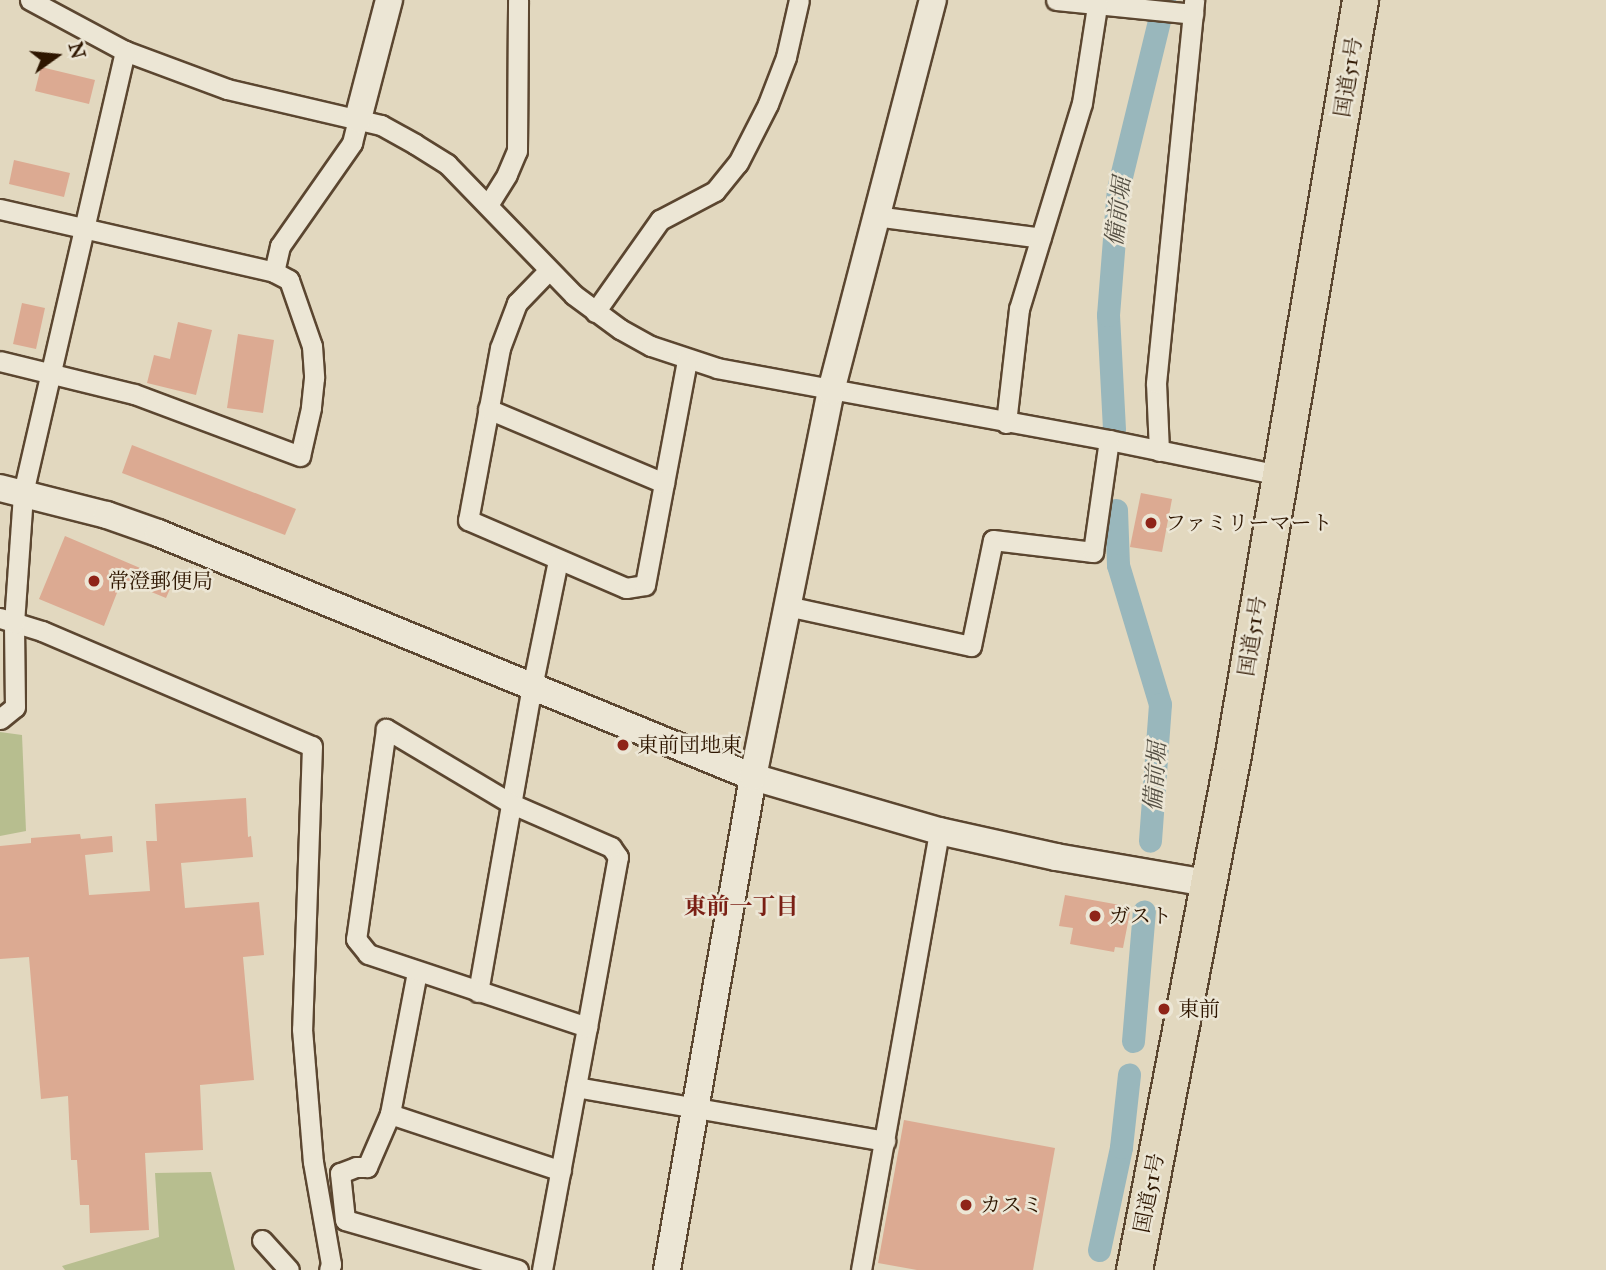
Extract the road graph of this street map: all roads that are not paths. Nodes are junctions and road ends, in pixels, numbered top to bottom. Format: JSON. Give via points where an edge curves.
{"nodes":[{"id":1,"x":30,"y":0,"type":"edge"},
{"id":2,"x":389,"y":0,"type":"edge"},
{"id":3,"x":518,"y":0,"type":"edge"},
{"id":4,"x":799,"y":0,"type":"edge"},
{"id":5,"x":933,"y":0,"type":"edge"},
{"id":6,"x":1056,"y":0,"type":"edge"},
{"id":7,"x":1360,"y":0,"type":"edge"},
{"id":8,"x":1098,"y":1,"type":"edge"},
{"id":9,"x":1194,"y":7,"type":"edge"},
{"id":10,"x":125,"y":51,"type":"junction"},
{"id":11,"x":358,"y":119,"type":"junction"},
{"id":12,"x":488,"y":205,"type":"junction"},
{"id":13,"x":0,"y":209,"type":"edge"},
{"id":14,"x":875,"y":216,"type":"junction"},
{"id":15,"x":84,"y":230,"type":"junction"},
{"id":16,"x":1041,"y":238,"type":"junction"},
{"id":17,"x":548,"y":271,"type":"junction"},
{"id":18,"x":274,"y":272,"type":"junction"},
{"id":19,"x":595,"y":312,"type":"junction"},
{"id":20,"x":687,"y":359,"type":"junction"},
{"id":21,"x":0,"y":361,"type":"edge"},
{"id":22,"x":50,"y":372,"type":"junction"},
{"id":23,"x":831,"y":391,"type":"junction"},
{"id":24,"x":488,"y":409,"type":"junction"},
{"id":25,"x":1006,"y":423,"type":"junction"},
{"id":26,"x":1109,"y":440,"type":"junction"},
{"id":27,"x":1158,"y":451,"type":"junction"},
{"id":28,"x":1279,"y":475,"type":"junction"},
{"id":29,"x":664,"y":483,"type":"junction"},
{"id":30,"x":11,"y":490,"type":"edge"},
{"id":31,"x":558,"y":561,"type":"junction"},
{"id":32,"x":787,"y":606,"type":"junction"},
{"id":33,"x":7,"y":621,"type":"edge"},
{"id":34,"x":532,"y":687,"type":"junction"},
{"id":35,"x":0,"y":719,"type":"edge"},
{"id":36,"x":753,"y":777,"type":"junction"},
{"id":37,"x":512,"y":804,"type":"junction"},
{"id":38,"x":939,"y":831,"type":"junction"},
{"id":39,"x":1207,"y":883,"type":"junction"},
{"id":40,"x":417,"y":972,"type":"junction"},
{"id":41,"x":478,"y":992,"type":"junction"},
{"id":42,"x":587,"y":1027,"type":"junction"},
{"id":43,"x":576,"y":1087,"type":"junction"},
{"id":44,"x":698,"y":1108,"type":"junction"},
{"id":45,"x":390,"y":1114,"type":"junction"},
{"id":46,"x":885,"y":1141,"type":"junction"},
{"id":47,"x":561,"y":1171,"type":"junction"},
{"id":48,"x":262,"y":1240,"type":"dead end"},
{"id":49,"x":289,"y":1270,"type":"edge"},
{"id":50,"x":329,"y":1270,"type":"edge"},
{"id":51,"x":518,"y":1270,"type":"edge"},
{"id":52,"x":542,"y":1270,"type":"edge"},
{"id":53,"x":667,"y":1270,"type":"edge"},
{"id":54,"x":861,"y":1270,"type":"edge"},
{"id":55,"x":1134,"y":1270,"type":"edge"}],
"edges":[{"from":1,"to":10,"type":"street"},
{"from":2,"to":11,"type":"street"},
{"from":3,"to":12,"type":"street","via":[[517,151]]},
{"from":4,"to":19,"type":"street","via":[[777,80],[738,163],[715,191],[660,220]]},
{"from":5,"to":14,"type":"street"},
{"from":6,"to":8,"type":"street"},
{"from":7,"to":28,"type":"highway","name":"国道51号"},
{"from":8,"to":9,"type":"street","via":[[1161,11]]},
{"from":8,"to":16,"type":"street","via":[[1082,103]]},
{"from":9,"to":27,"type":"street","via":[[1156,383]]},
{"from":10,"to":11,"type":"street","via":[[227,89]]},
{"from":10,"to":15,"type":"street"},
{"from":11,"to":12,"type":"street","via":[[381,125],[447,164]]},
{"from":11,"to":18,"type":"street","via":[[352,143],[279,246]]},
{"from":12,"to":17,"type":"street"},
{"from":13,"to":15,"type":"street"},
{"from":14,"to":16,"type":"street"},
{"from":14,"to":23,"type":"street"},
{"from":15,"to":18,"type":"street"},
{"from":15,"to":22,"type":"street"},
{"from":16,"to":25,"type":"street","via":[[1019,309]]},
{"from":17,"to":19,"type":"street"},
{"from":17,"to":24,"type":"street","via":[[517,303],[500,348]]},
{"from":18,"to":22,"type":"street","via":[[289,280],[312,346],[311,408],[300,456],[134,394]]},
{"from":19,"to":20,"type":"street","via":[[651,346]]},
{"from":20,"to":23,"type":"street"},
{"from":20,"to":29,"type":"street"},
{"from":21,"to":22,"type":"street"},
{"from":22,"to":30,"type":"street"},
{"from":23,"to":25,"type":"street"},
{"from":23,"to":32,"type":"street"},
{"from":24,"to":29,"type":"street"},
{"from":24,"to":31,"type":"street","via":[[468,520]]},
{"from":25,"to":26,"type":"street"},
{"from":26,"to":27,"type":"street"},
{"from":26,"to":32,"type":"street","via":[[1093,552],[993,540],[971,646]]},
{"from":27,"to":28,"type":"street"},
{"from":28,"to":39,"type":"highway","name":"国道51号"},
{"from":29,"to":31,"type":"street","via":[[645,585],[626,588]]},
{"from":30,"to":33,"type":"street"},
{"from":30,"to":34,"type":"street","via":[[158,533]]},
{"from":31,"to":34,"type":"street"},
{"from":32,"to":36,"type":"street"},
{"from":33,"to":35,"type":"street","via":[[15,707]]},
{"from":33,"to":50,"type":"street","via":[[42,631],[312,746],[302,1029],[313,1161]]},
{"from":34,"to":36,"type":"street"},
{"from":34,"to":37,"type":"street"},
{"from":36,"to":38,"type":"street"},
{"from":36,"to":44,"type":"street"},
{"from":37,"to":40,"type":"street","via":[[386,729],[356,939],[368,954]]},
{"from":37,"to":41,"type":"street"},
{"from":37,"to":42,"type":"street","via":[[611,847],[618,857]]},
{"from":38,"to":39,"type":"street"},
{"from":38,"to":46,"type":"street"},
{"from":39,"to":55,"type":"highway","name":"国道51号"},
{"from":40,"to":41,"type":"street"},
{"from":40,"to":45,"type":"street"},
{"from":41,"to":42,"type":"street"},
{"from":42,"to":43,"type":"street"},
{"from":43,"to":44,"type":"street"},
{"from":43,"to":47,"type":"street"},
{"from":44,"to":46,"type":"street"},
{"from":44,"to":53,"type":"street"},
{"from":45,"to":47,"type":"street"},
{"from":45,"to":51,"type":"street","via":[[367,1167],[340,1173],[345,1220]]},
{"from":46,"to":54,"type":"street"},
{"from":47,"to":52,"type":"street"},
{"from":48,"to":49,"type":"street"}]}
